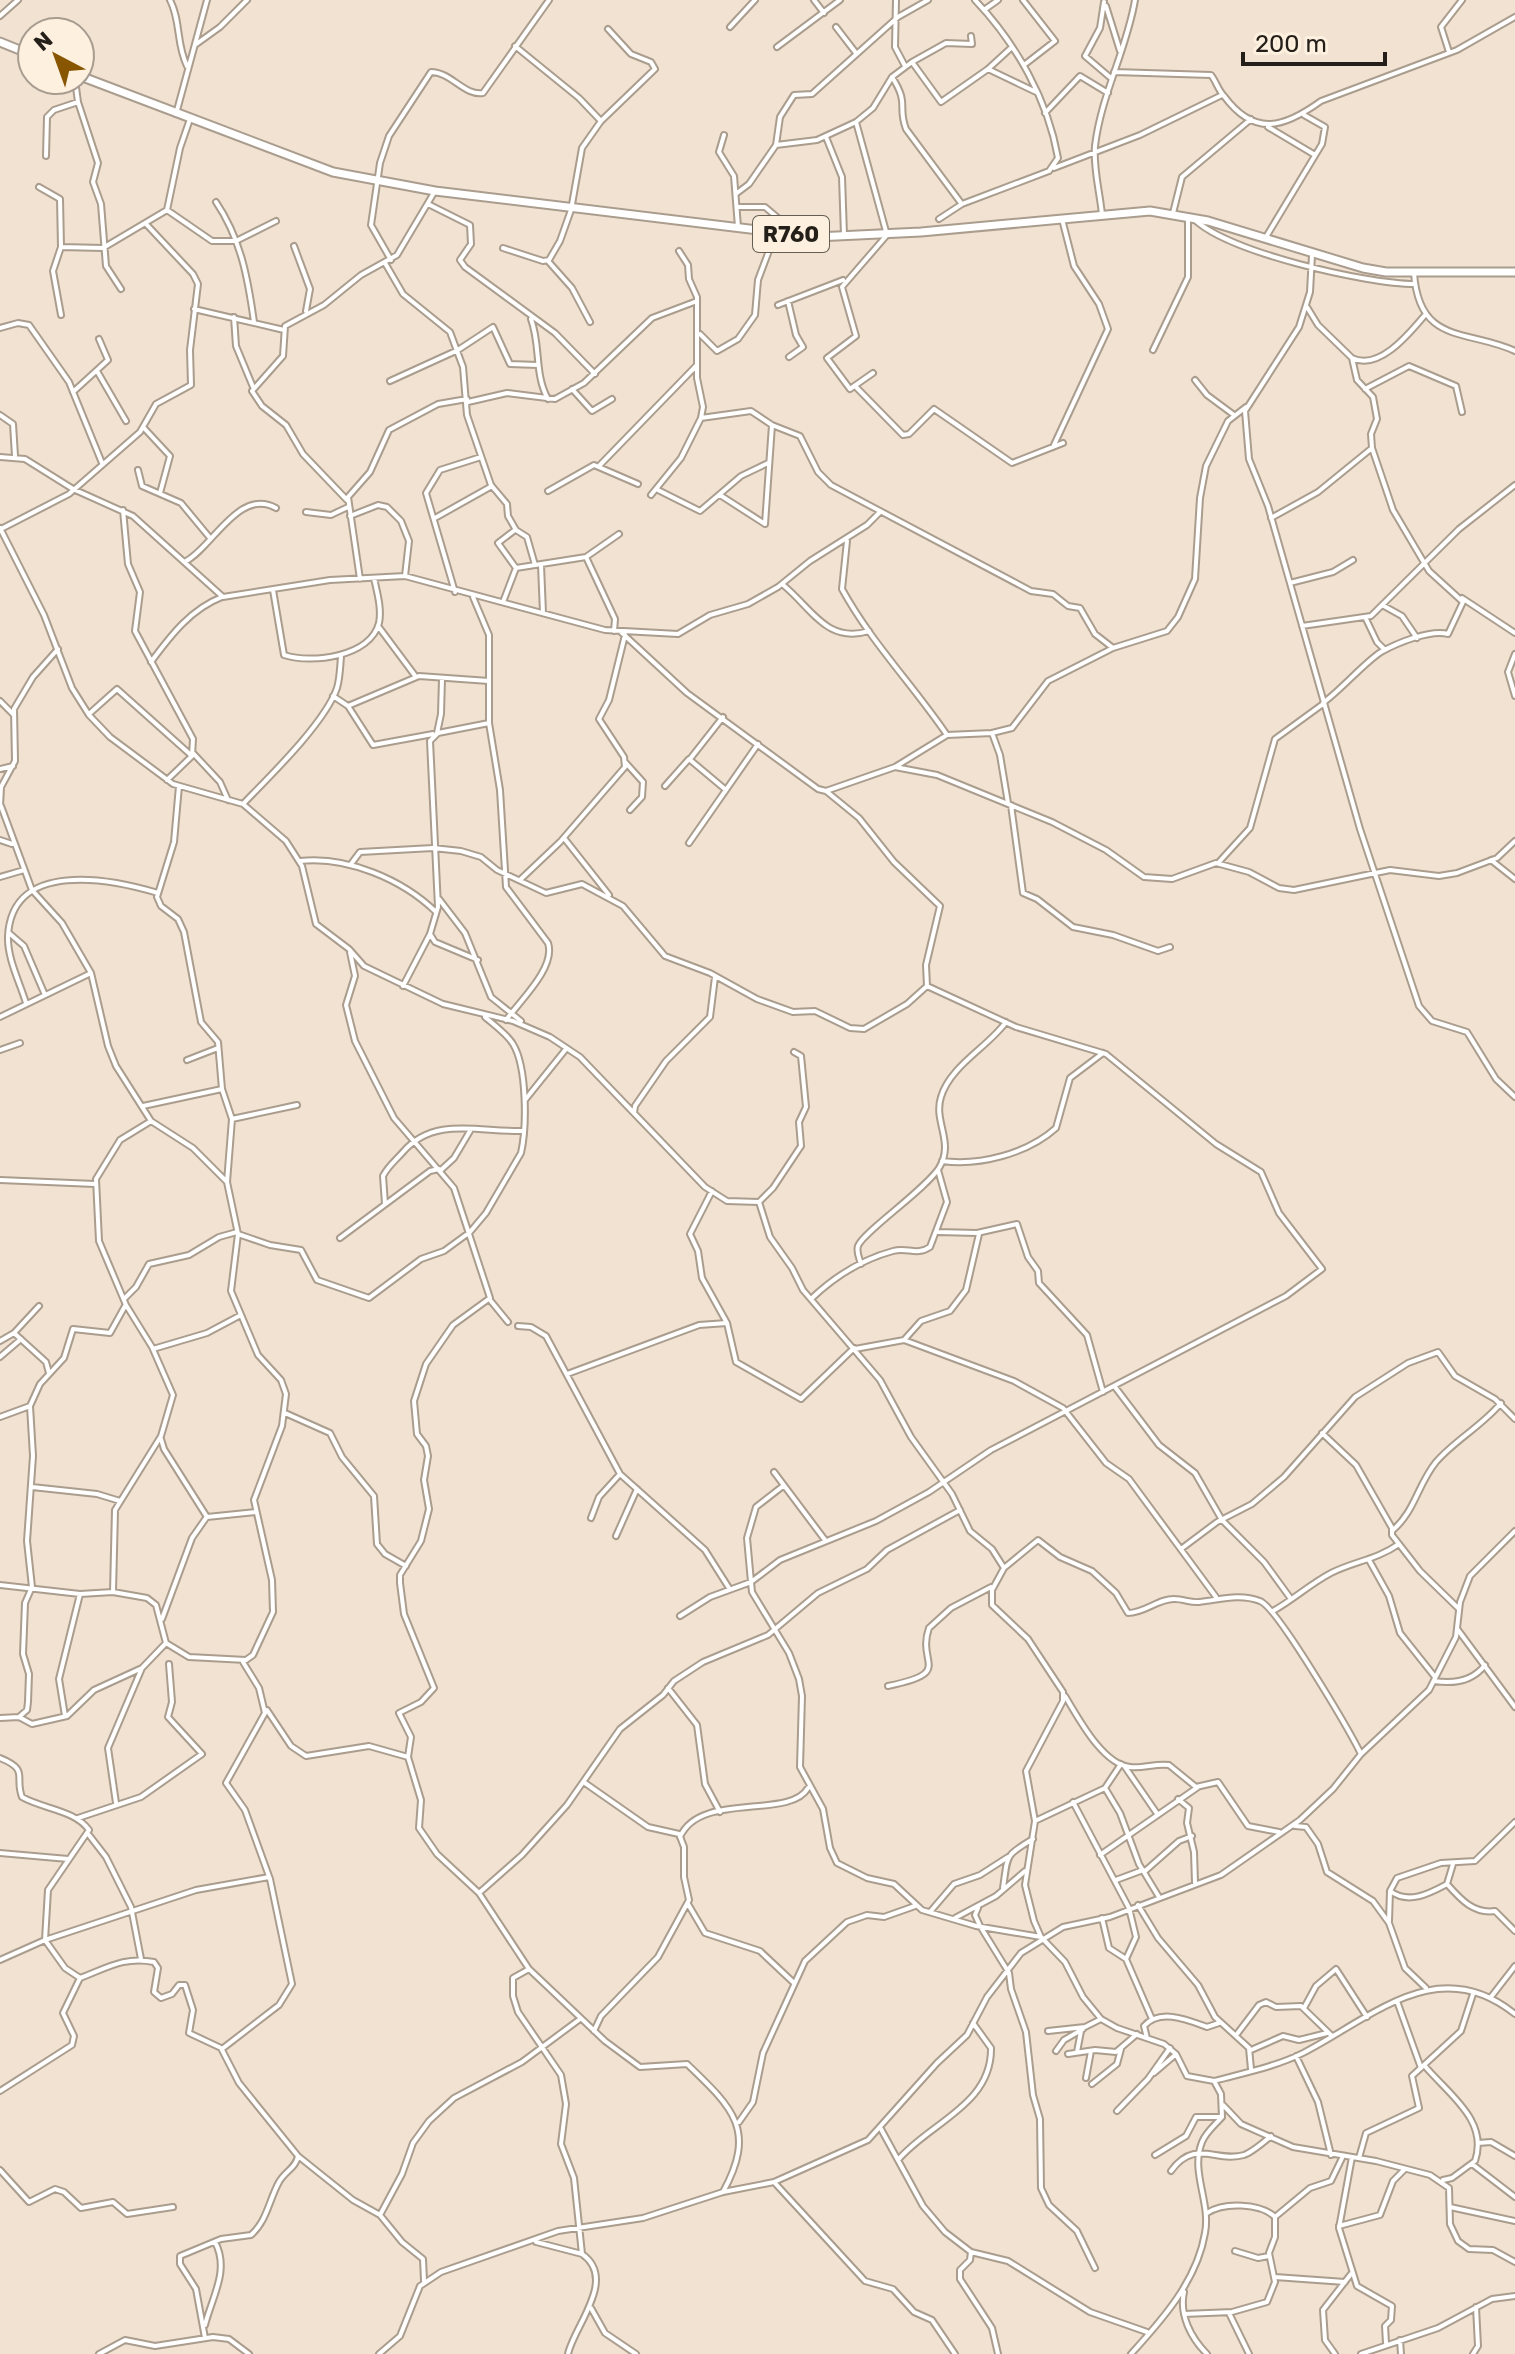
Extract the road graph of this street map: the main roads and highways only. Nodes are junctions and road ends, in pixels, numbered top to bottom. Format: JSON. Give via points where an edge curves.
{"nodes":[{"id":1,"x":96,"y":82,"type":"edge"},
{"id":2,"x":1515,"y":272,"type":"edge"}],
"edges":[{"from":1,"to":2,"type":"main road","number":"R760","via":[[333,172],[571,210],[844,237],[1150,211],[1190,217],[1363,268]]}]}
